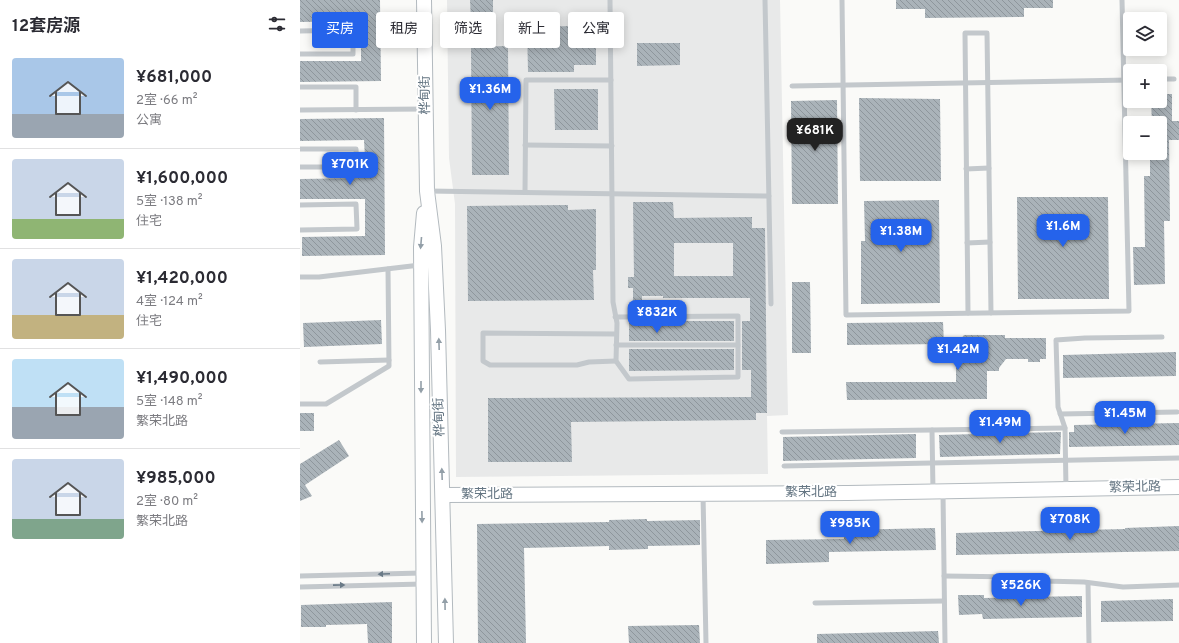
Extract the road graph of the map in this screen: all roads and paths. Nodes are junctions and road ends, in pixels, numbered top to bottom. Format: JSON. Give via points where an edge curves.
{"nodes":[{"id":1,"x":424,"y":0,"type":"edge"},
{"id":2,"x":610,"y":0,"type":"edge"},
{"id":3,"x":765,"y":0,"type":"edge"},
{"id":4,"x":842,"y":0,"type":"edge"},
{"id":5,"x":1122,"y":0,"type":"edge"},
{"id":6,"x":300,"y":31,"type":"edge"},
{"id":7,"x":300,"y":54,"type":"edge"},
{"id":8,"x":1124,"y":64,"type":"edge"},
{"id":9,"x":1167,"y":79,"type":"edge"},
{"id":10,"x":1174,"y":79,"type":"dead end"},
{"id":11,"x":611,"y":80,"type":"junction"},
{"id":12,"x":1123,"y":80,"type":"edge"},
{"id":13,"x":988,"y":82,"type":"junction"},
{"id":14,"x":966,"y":83,"type":"junction"},
{"id":15,"x":843,"y":85,"type":"junction"},
{"id":16,"x":792,"y":86,"type":"dead end"},
{"id":17,"x":300,"y":87,"type":"edge"},
{"id":18,"x":1124,"y":108,"type":"edge"},
{"id":19,"x":426,"y":109,"type":"junction"},
{"id":20,"x":300,"y":110,"type":"edge"},
{"id":21,"x":356,"y":110,"type":"junction"},
{"id":22,"x":525,"y":146,"type":"junction"},
{"id":23,"x":612,"y":146,"type":"junction"},
{"id":24,"x":300,"y":149,"type":"edge"},
{"id":25,"x":300,"y":167,"type":"edge"},
{"id":26,"x":989,"y":168,"type":"junction"},
{"id":27,"x":966,"y":169,"type":"junction"},
{"id":28,"x":427,"y":191,"type":"junction"},
{"id":29,"x":524,"y":192,"type":"junction"},
{"id":30,"x":612,"y":193,"type":"junction"},
{"id":31,"x":769,"y":196,"type":"junction"},
{"id":32,"x":300,"y":205,"type":"edge"},
{"id":33,"x":300,"y":230,"type":"edge"},
{"id":34,"x":990,"y":242,"type":"junction"},
{"id":35,"x":967,"y":243,"type":"junction"},
{"id":36,"x":421,"y":265,"type":"junction"},
{"id":37,"x":388,"y":269,"type":"junction"},
{"id":38,"x":300,"y":277,"type":"edge"},
{"id":39,"x":772,"y":304,"type":"dead end"},
{"id":40,"x":968,"y":313,"type":"junction"},
{"id":41,"x":991,"y":313,"type":"junction"},
{"id":42,"x":615,"y":317,"type":"junction"},
{"id":43,"x":616,"y":334,"type":"junction"},
{"id":44,"x":1162,"y":337,"type":"dead end"},
{"id":45,"x":616,"y":345,"type":"junction"},
{"id":46,"x":738,"y":345,"type":"junction"},
{"id":47,"x":389,"y":360,"type":"junction"},
{"id":48,"x":616,"y":361,"type":"junction"},
{"id":49,"x":320,"y":362,"type":"dead end"},
{"id":50,"x":300,"y":404,"type":"edge"},
{"id":51,"x":1177,"y":412,"type":"dead end"},
{"id":52,"x":1060,"y":414,"type":"junction"},
{"id":53,"x":1065,"y":428,"type":"junction"},
{"id":54,"x":932,"y":430,"type":"junction"},
{"id":55,"x":782,"y":432,"type":"dead end"},
{"id":56,"x":1179,"y":458,"type":"edge"},
{"id":57,"x":1066,"y":461,"type":"junction"},
{"id":58,"x":933,"y":463,"type":"junction"},
{"id":59,"x":784,"y":466,"type":"dead end"},
{"id":60,"x":1179,"y":487,"type":"edge"},
{"id":61,"x":1066,"y":490,"type":"junction"},
{"id":62,"x":938,"y":492,"type":"junction"},
{"id":63,"x":703,"y":494,"type":"junction"},
{"id":64,"x":443,"y":495,"type":"junction"},
{"id":65,"x":300,"y":576,"type":"edge"},
{"id":66,"x":944,"y":576,"type":"junction"},
{"id":67,"x":423,"y":578,"type":"junction"},
{"id":68,"x":1088,"y":583,"type":"junction"},
{"id":69,"x":1179,"y":586,"type":"edge"},
{"id":70,"x":300,"y":587,"type":"edge"},
{"id":71,"x":944,"y":601,"type":"junction"},
{"id":72,"x":815,"y":603,"type":"dead end"},
{"id":73,"x":424,"y":643,"type":"edge"},
{"id":74,"x":446,"y":643,"type":"edge"},
{"id":75,"x":706,"y":643,"type":"edge"},
{"id":76,"x":945,"y":643,"type":"edge"},
{"id":77,"x":1089,"y":643,"type":"edge"}],
"edges":[{"from":1,"to":19,"type":"street","name":"桦甸街"},
{"from":2,"to":11,"type":"lane"},
{"from":3,"to":31,"type":"lane"},
{"from":4,"to":15,"type":"lane"},
{"from":5,"to":8,"type":"lane"},
{"from":6,"to":7,"type":"lane","via":[[353,30],[353,54]]},
{"from":9,"to":10,"type":"lane"},
{"from":11,"to":22,"type":"lane","via":[[526,80]]},
{"from":11,"to":23,"type":"lane"},
{"from":12,"to":13,"type":"lane"},
{"from":13,"to":14,"type":"lane"},
{"from":13,"to":14,"type":"lane","via":[[987,33],[965,33]]},
{"from":13,"to":26,"type":"lane"},
{"from":14,"to":15,"type":"lane"},
{"from":14,"to":27,"type":"lane"},
{"from":15,"to":16,"type":"lane"},
{"from":15,"to":40,"type":"lane","via":[[846,315]]},
{"from":17,"to":21,"type":"lane","via":[[356,87]]},
{"from":18,"to":41,"type":"lane","via":[[1128,311]]},
{"from":19,"to":21,"type":"lane"},
{"from":19,"to":28,"type":"street","name":"桦甸街"},
{"from":20,"to":21,"type":"lane"},
{"from":22,"to":23,"type":"lane"},
{"from":22,"to":29,"type":"lane"},
{"from":23,"to":30,"type":"lane"},
{"from":24,"to":25,"type":"lane","via":[[356,149],[357,167]]},
{"from":26,"to":27,"type":"lane"},
{"from":26,"to":34,"type":"lane"},
{"from":27,"to":35,"type":"lane"},
{"from":28,"to":29,"type":"lane"},
{"from":28,"to":36,"type":"street","name":"桦甸街","one_way":true},
{"from":64,"to":28,"type":"street","name":"桦甸街","one_way":true,"via":[[438,330],[434,254]]},
{"from":29,"to":30,"type":"lane"},
{"from":30,"to":31,"type":"lane"},
{"from":30,"to":42,"type":"lane"},
{"from":31,"to":39,"type":"lane"},
{"from":32,"to":33,"type":"lane","via":[[356,204],[357,229]]},
{"from":34,"to":35,"type":"lane"},
{"from":34,"to":41,"type":"lane"},
{"from":35,"to":40,"type":"lane"},
{"from":36,"to":37,"type":"lane"},
{"from":36,"to":67,"type":"street","name":"桦甸街","one_way":true},
{"from":37,"to":38,"type":"lane"},
{"from":37,"to":47,"type":"lane"},
{"from":40,"to":41,"type":"lane"},
{"from":42,"to":43,"type":"lane"},
{"from":42,"to":46,"type":"lane","via":[[738,316]]},
{"from":43,"to":45,"type":"lane"},
{"from":43,"to":48,"type":"lane","via":[[484,333],[483,340],[483,361],[490,365],[577,365]]},
{"from":44,"to":52,"type":"lane","via":[[1056,340]]},
{"from":45,"to":46,"type":"lane"},
{"from":45,"to":48,"type":"lane"},
{"from":46,"to":48,"type":"lane","via":[[738,377],[629,379]]},
{"from":47,"to":49,"type":"lane"},
{"from":47,"to":50,"type":"lane","via":[[389,366],[326,404]]},
{"from":51,"to":52,"type":"lane"},
{"from":52,"to":53,"type":"lane"},
{"from":53,"to":54,"type":"lane"},
{"from":53,"to":57,"type":"lane"},
{"from":54,"to":55,"type":"lane"},
{"from":54,"to":58,"type":"lane"},
{"from":56,"to":57,"type":"lane"},
{"from":57,"to":58,"type":"lane"},
{"from":57,"to":61,"type":"lane"},
{"from":58,"to":59,"type":"lane"},
{"from":58,"to":62,"type":"lane"},
{"from":60,"to":61,"type":"street","name":"繁荣北路"},
{"from":61,"to":62,"type":"street","name":"繁荣北路"},
{"from":62,"to":63,"type":"street","name":"繁荣北路"},
{"from":62,"to":66,"type":"lane"},
{"from":63,"to":64,"type":"street","name":"繁荣北路"},
{"from":63,"to":75,"type":"lane"},
{"from":74,"to":64,"type":"street","name":"桦甸街","one_way":true},
{"from":67,"to":65,"type":"lane","one_way":true},
{"from":66,"to":68,"type":"lane","via":[[1019,577],[1043,582]]},
{"from":66,"to":71,"type":"lane"},
{"from":70,"to":67,"type":"lane","one_way":true},
{"from":67,"to":73,"type":"street","name":"桦甸街"},
{"from":68,"to":69,"type":"lane"},
{"from":68,"to":77,"type":"lane"},
{"from":71,"to":72,"type":"lane"},
{"from":71,"to":76,"type":"lane"}]}
